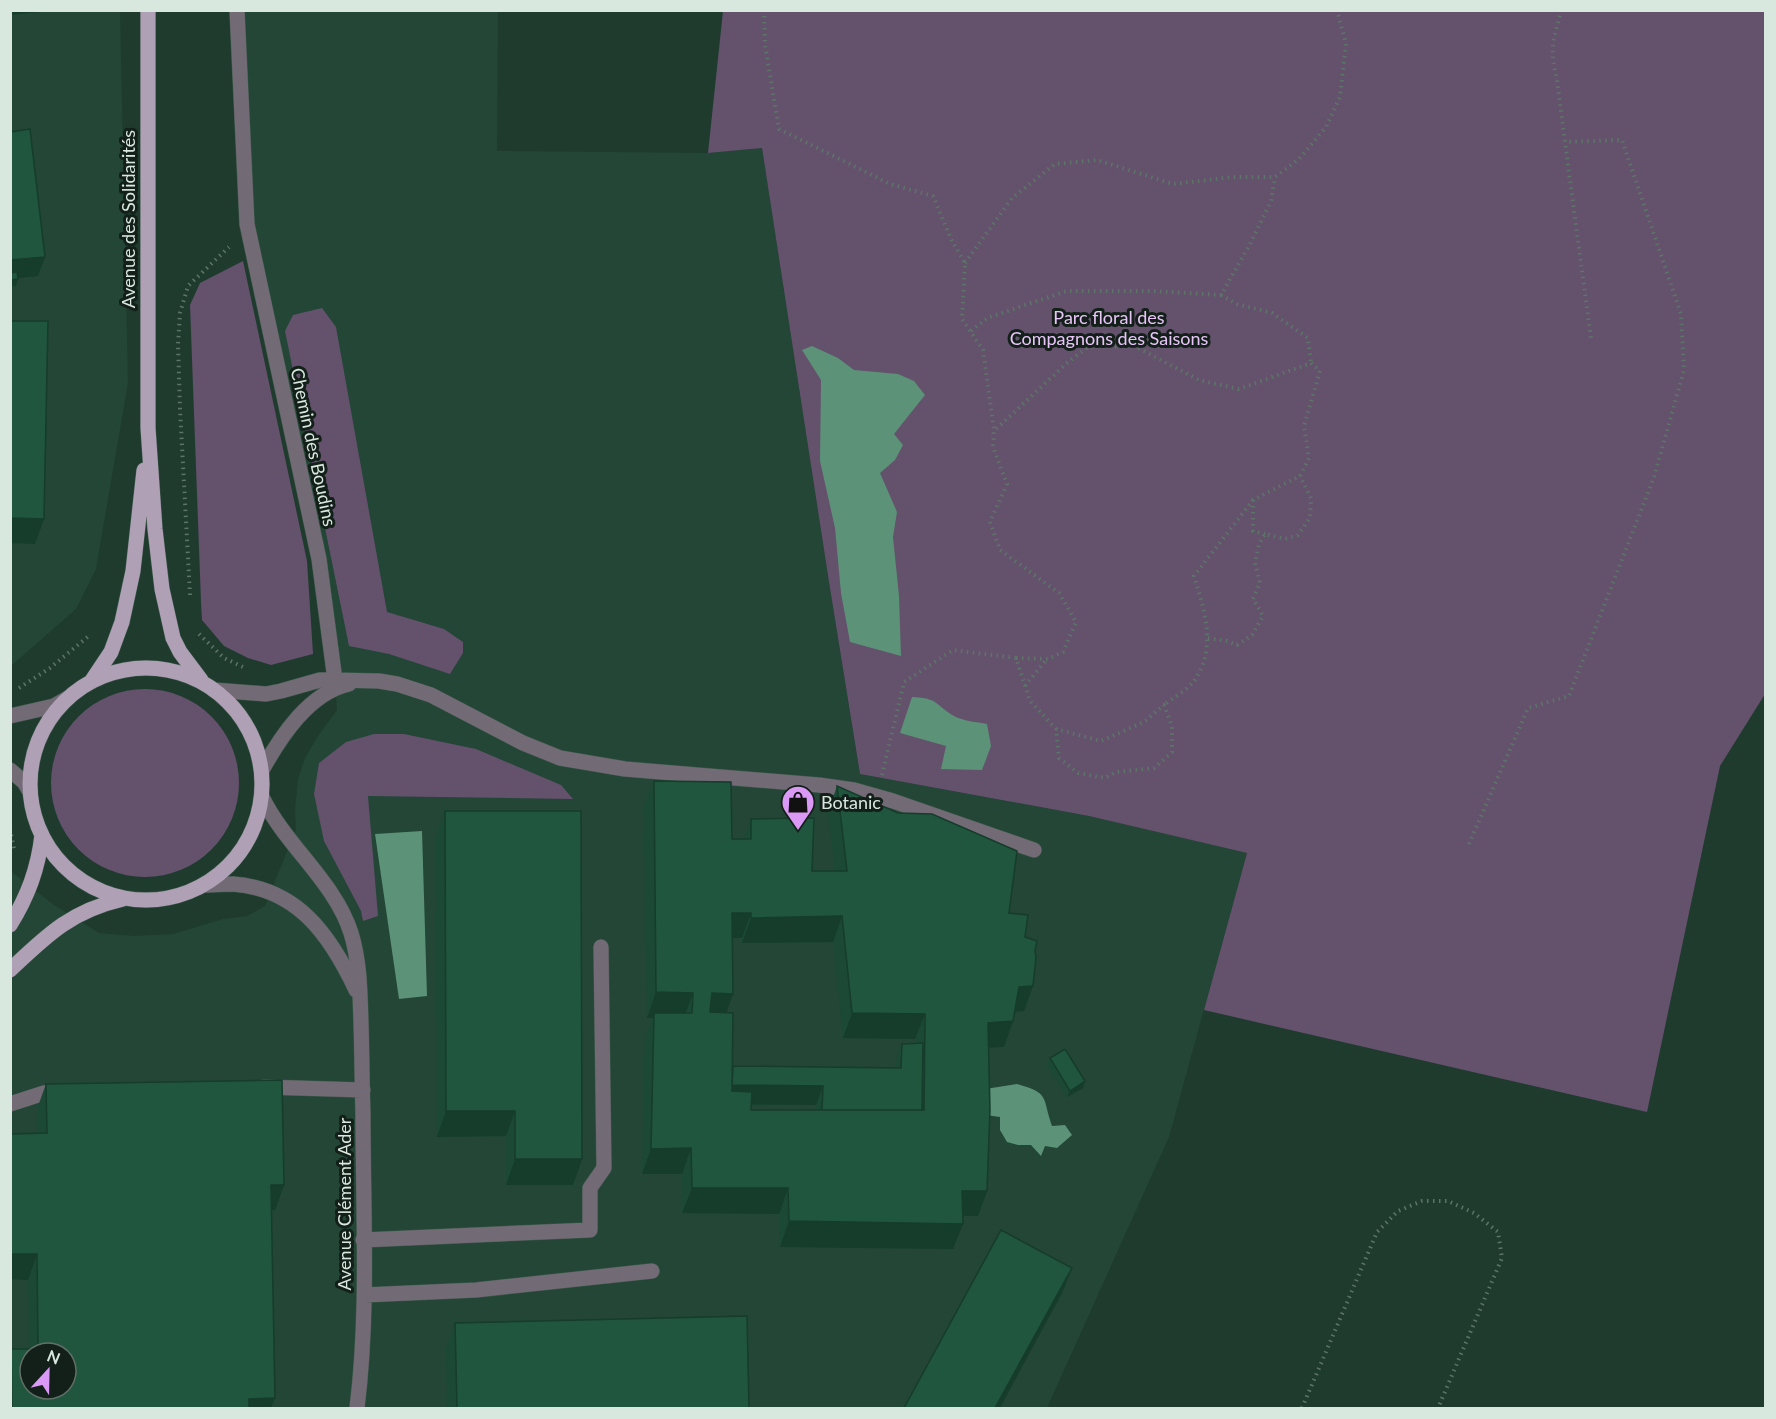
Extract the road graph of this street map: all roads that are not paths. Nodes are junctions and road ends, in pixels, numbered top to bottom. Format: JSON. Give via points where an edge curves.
{"nodes":[{"id":1,"x":148,"y":10,"type":"edge"},
{"id":2,"x":237,"y":10,"type":"edge"},
{"id":3,"x":148,"y":428,"type":"junction"},
{"id":4,"x":335,"y":680,"type":"junction"},
{"id":5,"x":358,"y":681,"type":"junction"},
{"id":6,"x":90,"y":682,"type":"junction"},
{"id":7,"x":209,"y":686,"type":"junction"},
{"id":8,"x":68,"y":698,"type":"junction"},
{"id":9,"x":10,"y":716,"type":"edge"},
{"id":10,"x":10,"y":770,"type":"edge"},
{"id":11,"x":262,"y":770,"type":"junction"},
{"id":12,"x":30,"y":792,"type":"junction"},
{"id":13,"x":262,"y":797,"type":"junction"},
{"id":14,"x":42,"y":836,"type":"junction"},
{"id":15,"x":1034,"y":850,"type":"dead end"},
{"id":16,"x":205,"y":885,"type":"junction"},
{"id":17,"x":126,"y":899,"type":"junction"},
{"id":18,"x":10,"y":925,"type":"edge"},
{"id":19,"x":601,"y":947,"type":"dead end"},
{"id":20,"x":10,"y":970,"type":"edge"},
{"id":21,"x":360,"y":998,"type":"junction"},
{"id":22,"x":244,"y":1087,"type":"edge"},
{"id":23,"x":363,"y":1090,"type":"junction"},
{"id":24,"x":79,"y":1091,"type":"edge"},
{"id":25,"x":10,"y":1104,"type":"edge"},
{"id":26,"x":363,"y":1240,"type":"junction"},
{"id":27,"x":652,"y":1271,"type":"dead end"},
{"id":28,"x":364,"y":1295,"type":"junction"},
{"id":29,"x":357,"y":1408,"type":"edge"}],
"edges":[{"from":1,"to":3,"type":"main road","name":"Avenue des Solidarités"},
{"from":2,"to":4,"type":"street","name":"Chemin des Boudins","via":[[247,224],[318,559]]},
{"from":3,"to":6,"type":"main road","name":"Avenue des Solidarités","via":[[133,571],[117,637]]},
{"from":3,"to":7,"type":"main road","name":"Avenue des Solidarités","via":[[165,608],[180,652]]},
{"from":4,"to":5,"type":"street"},
{"from":4,"to":7,"type":"street","via":[[266,694]]},
{"from":5,"to":11,"type":"street","via":[[331,691],[310,706],[280,740]]},
{"from":5,"to":15,"type":"street","via":[[397,684],[431,695],[542,752],[571,760],[873,794]]},
{"from":6,"to":7,"type":"main road","name":"Avenue des Solidarités","via":[[115,672],[147,668],[179,672]]},
{"from":6,"to":8,"type":"main road","name":"Avenue des Solidarités"},
{"from":7,"to":11,"type":"main road","name":"Avenue des Solidarités","via":[[235,709],[250,731]]},
{"from":8,"to":9,"type":"street","via":[[54,706]]},
{"from":8,"to":12,"type":"main road","name":"Avenue des Solidarités","via":[[39,741]]},
{"from":10,"to":12,"type":"street"},
{"from":11,"to":13,"type":"main road","name":"Avenue des Solidarités"},
{"from":12,"to":14,"type":"main road","name":"Avenue des Solidarités"},
{"from":13,"to":16,"type":"main road","name":"Avenue des Solidarités","via":[[256,824],[244,848]]},
{"from":13,"to":21,"type":"street","name":"Avenue Clément Ader","via":[[277,825],[344,916],[355,949]]},
{"from":14,"to":17,"type":"main road","name":"Avenue des Solidarités","via":[[76,877],[100,891]]},
{"from":14,"to":18,"type":"main road","name":"Avenue des Solidarités","via":[[37,868]]},
{"from":16,"to":17,"type":"main road","name":"Avenue des Solidarités","via":[[166,899]]},
{"from":16,"to":21,"type":"street","via":[[248,886],[292,903],[326,938]]},
{"from":17,"to":20,"type":"main road","name":"Avenue des Solidarités","via":[[94,907],[69,919]]},
{"from":19,"to":26,"type":"street","via":[[604,1168],[590,1188],[590,1230]]},
{"from":21,"to":23,"type":"street","name":"Avenue Clément Ader"},
{"from":22,"to":23,"type":"street"},
{"from":23,"to":26,"type":"street","name":"Avenue Clément Ader"},
{"from":24,"to":25,"type":"street","via":[[44,1093]]},
{"from":26,"to":28,"type":"street","name":"Avenue Clément Ader"},
{"from":27,"to":28,"type":"street","via":[[476,1290]]},
{"from":28,"to":29,"type":"street","name":"Avenue Clément Ader"}]}
